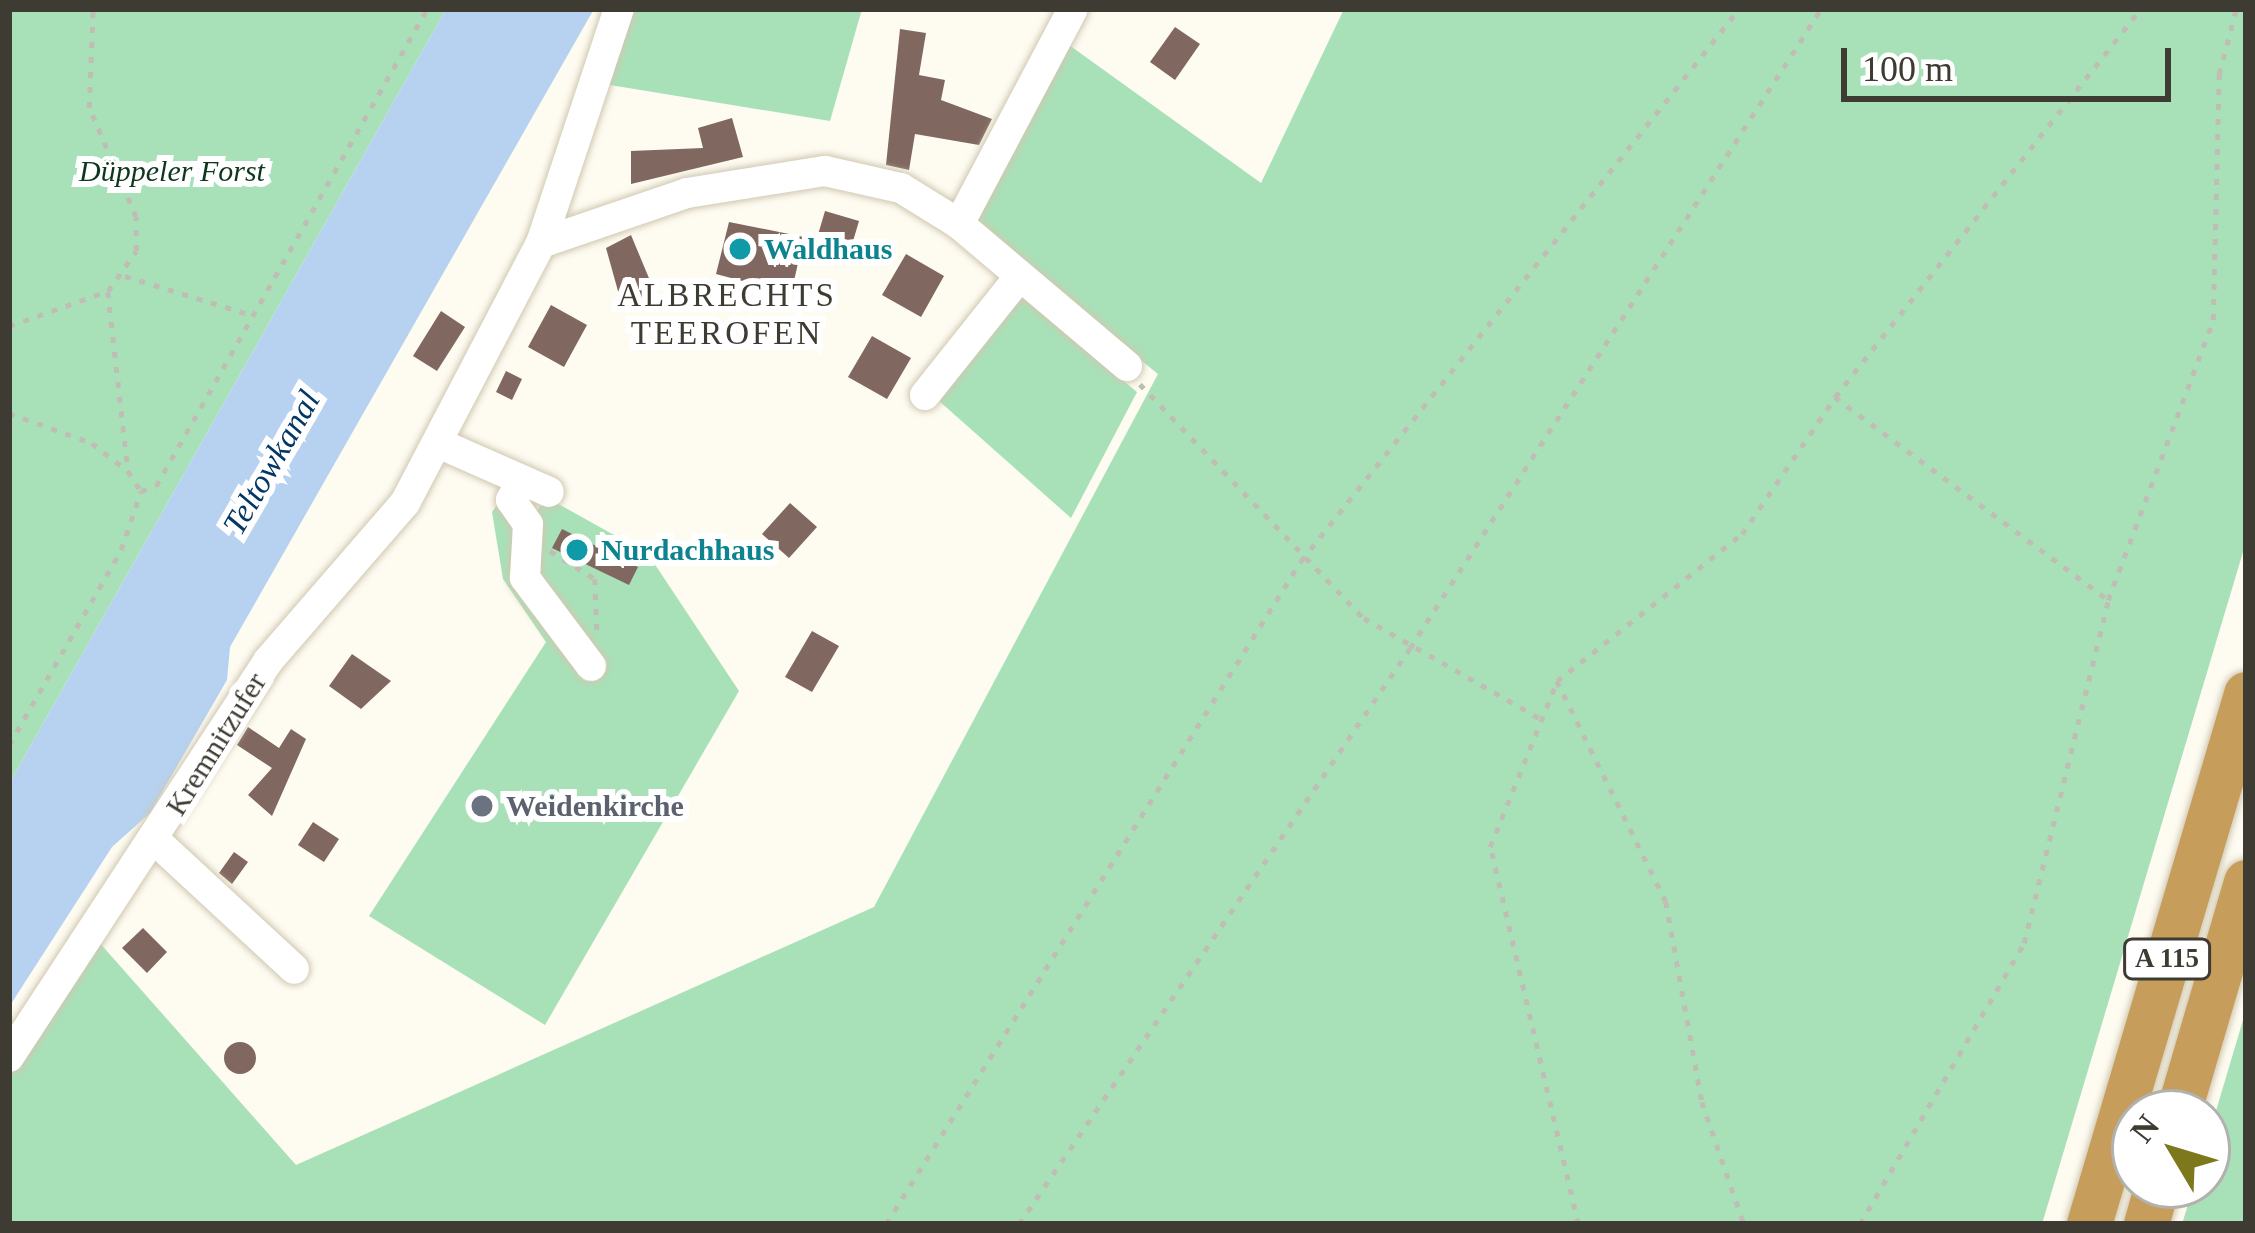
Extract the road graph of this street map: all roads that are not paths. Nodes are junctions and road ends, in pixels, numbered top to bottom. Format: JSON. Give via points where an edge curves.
{"nodes":[{"id":1,"x":619,"y":9,"type":"edge"},
{"id":2,"x":1073,"y":9,"type":"edge"},
{"id":3,"x":967,"y":225,"type":"junction"},
{"id":4,"x":541,"y":243,"type":"junction"},
{"id":5,"x":1020,"y":276,"type":"junction"},
{"id":6,"x":1127,"y":366,"type":"road end"},
{"id":7,"x":925,"y":395,"type":"dead end"},
{"id":8,"x":438,"y":443,"type":"junction"},
{"id":9,"x":591,"y":667,"type":"road end"},
{"id":10,"x":2246,"y":694,"type":"edge"},
{"id":11,"x":157,"y":841,"type":"junction"},
{"id":12,"x":2246,"y":882,"type":"edge"},
{"id":13,"x":294,"y":969,"type":"dead end"},
{"id":14,"x":9,"y":1057,"type":"edge"},
{"id":15,"x":2185,"y":1089,"type":"edge"},
{"id":16,"x":2089,"y":1224,"type":"edge"}],
"edges":[{"from":1,"to":4,"type":"street"},
{"from":2,"to":3,"type":"street"},
{"from":3,"to":4,"type":"street","via":[[902,188],[825,171],[705,189]]},
{"from":3,"to":5,"type":"street"},
{"from":4,"to":8,"type":"street"},
{"from":5,"to":6,"type":"street"},
{"from":5,"to":7,"type":"street"},
{"from":8,"to":9,"type":"street","via":[[534,489],[511,500],[528,524],[525,578]]},
{"from":8,"to":11,"type":"street","name":"Kremnitzufer","via":[[405,503],[268,661]]},
{"from":10,"to":16,"type":"highway","number":"A 115"},
{"from":11,"to":13,"type":"street"},
{"from":11,"to":14,"type":"street","name":"Kremnitzufer"},
{"from":12,"to":15,"type":"highway","number":"A 115"}]}
